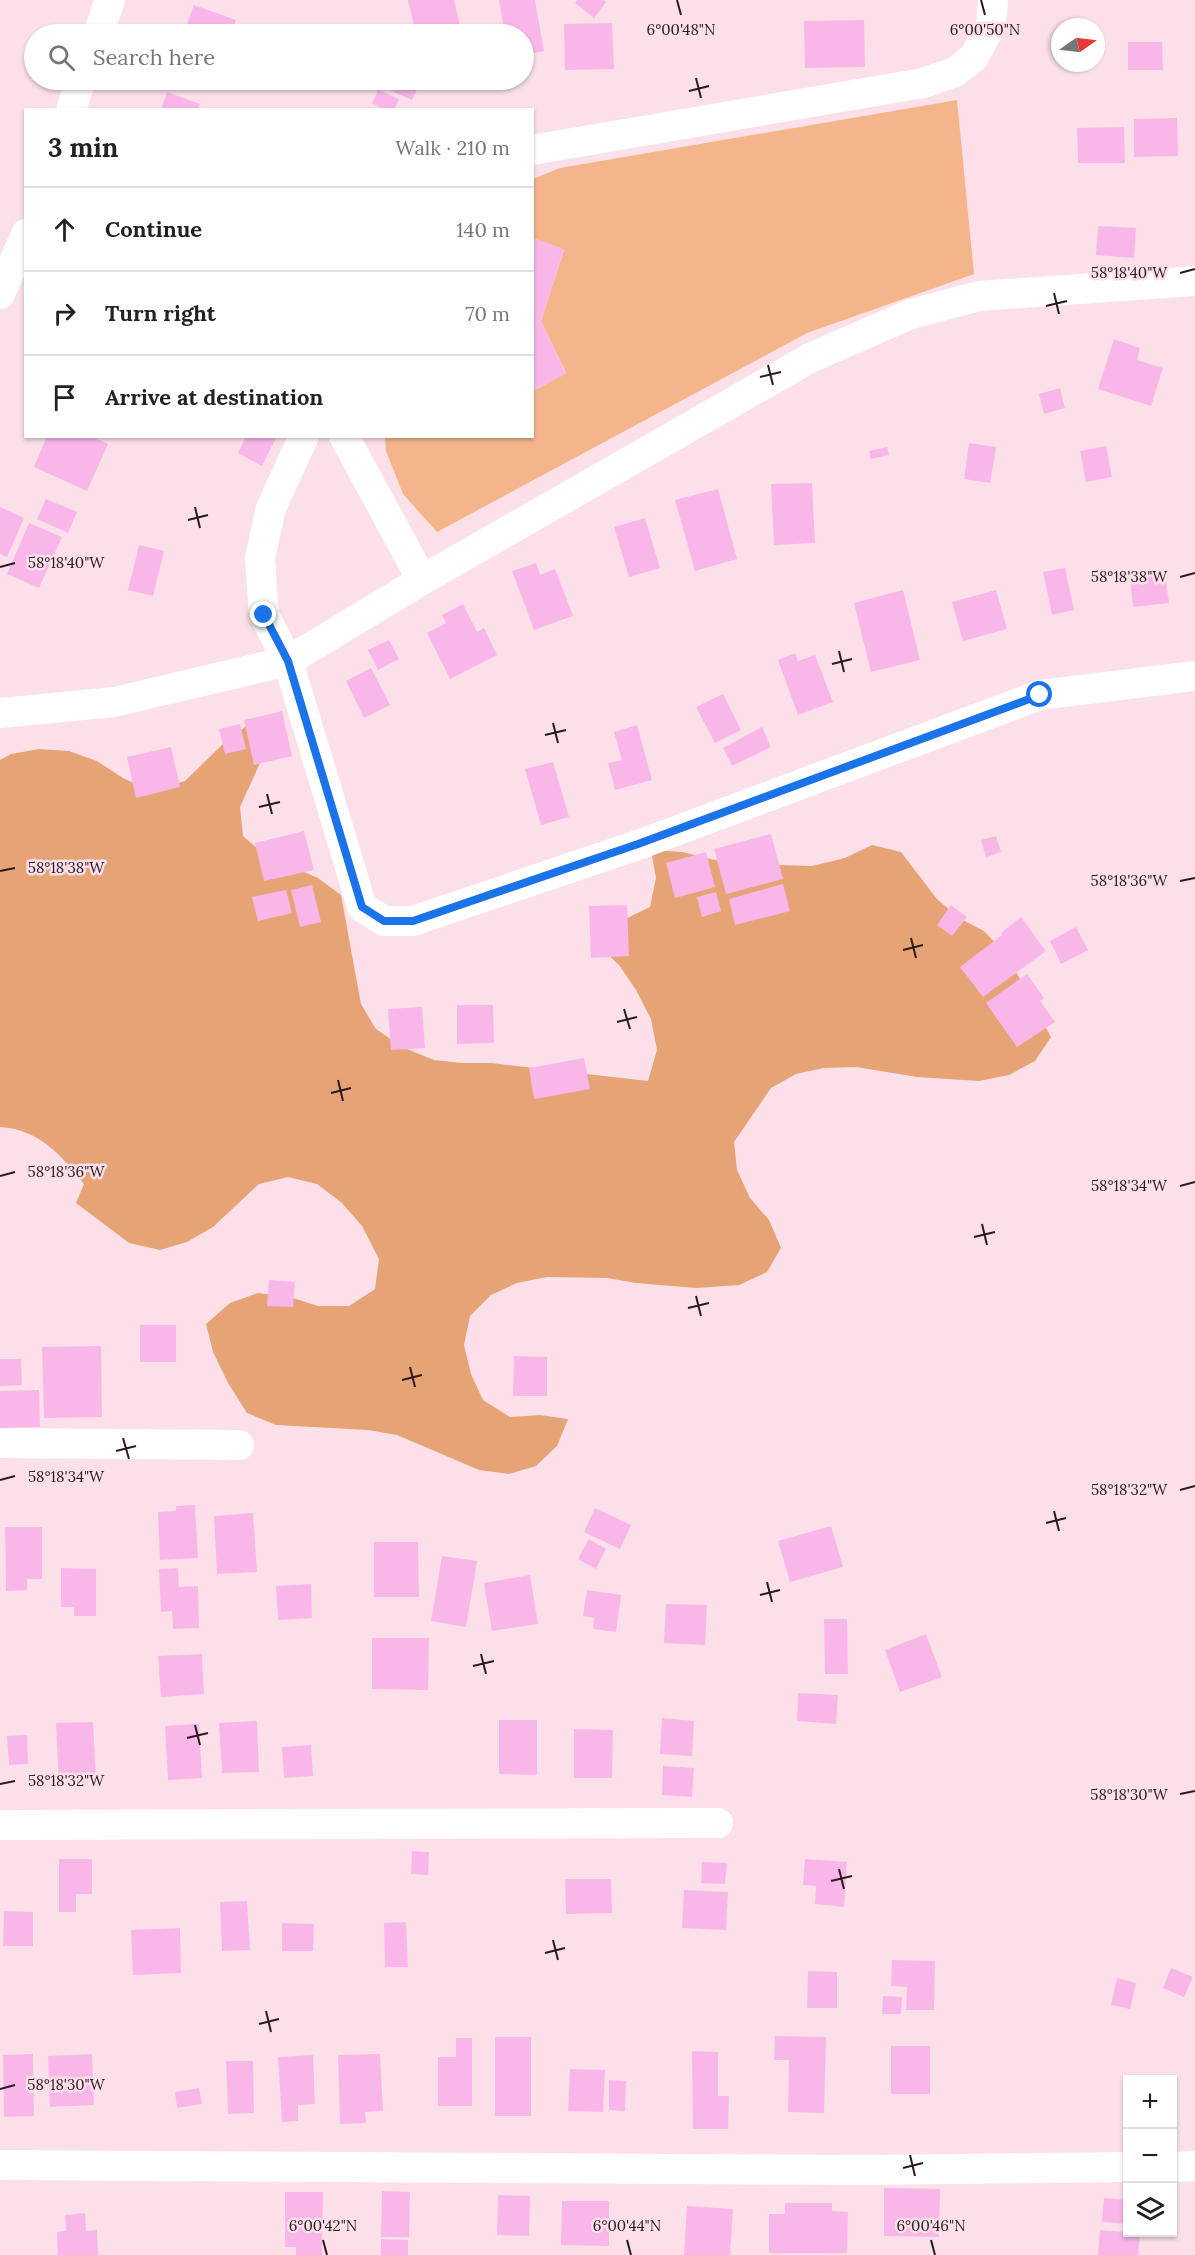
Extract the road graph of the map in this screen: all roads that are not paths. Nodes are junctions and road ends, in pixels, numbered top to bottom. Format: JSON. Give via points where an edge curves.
{"nodes":[{"id":1,"x":110,"y":0,"type":"edge"},
{"id":2,"x":993,"y":0,"type":"edge"},
{"id":3,"x":102,"y":24,"type":"edge"},
{"id":4,"x":77,"y":90,"type":"edge"},
{"id":5,"x":71,"y":108,"type":"edge"},
{"id":6,"x":534,"y":150,"type":"edge"},
{"id":7,"x":24,"y":239,"type":"edge"},
{"id":8,"x":1195,"y":281,"type":"edge"},
{"id":9,"x":0,"y":294,"type":"edge"},
{"id":10,"x":303,"y":438,"type":"edge"},
{"id":11,"x":345,"y":438,"type":"edge"},
{"id":12,"x":422,"y":580,"type":"junction"},
{"id":13,"x":288,"y":661,"type":"junction"},
{"id":14,"x":1195,"y":676,"type":"edge"},
{"id":15,"x":0,"y":714,"type":"edge"},
{"id":16,"x":0,"y":1443,"type":"edge"},
{"id":17,"x":239,"y":1445,"type":"dead end"},
{"id":18,"x":718,"y":1823,"type":"dead end"},
{"id":19,"x":0,"y":1825,"type":"edge"},
{"id":20,"x":0,"y":2165,"type":"edge"},
{"id":21,"x":1195,"y":2166,"type":"edge"},
{"id":22,"x":1123,"y":2167,"type":"edge"},
{"id":23,"x":1177,"y":2167,"type":"edge"}],
"edges":[{"from":1,"to":3,"type":"street"},
{"from":2,"to":6,"type":"street","via":[[991,25],[974,57],[955,72],[923,83]]},
{"from":4,"to":5,"type":"street"},
{"from":7,"to":9,"type":"street"},
{"from":8,"to":12,"type":"street","via":[[979,296],[912,314],[810,358]]},
{"from":10,"to":13,"type":"street","via":[[271,508],[261,558],[264,615]]},
{"from":11,"to":12,"type":"street"},
{"from":12,"to":13,"type":"street"},
{"from":13,"to":14,"type":"street","via":[[362,907],[384,921],[413,921],[627,848],[1040,695]]},
{"from":13,"to":15,"type":"street","via":[[114,702]]},
{"from":16,"to":17,"type":"street"},
{"from":18,"to":19,"type":"street"},
{"from":20,"to":22,"type":"street","via":[[857,2170]]},
{"from":21,"to":23,"type":"street"}]}
